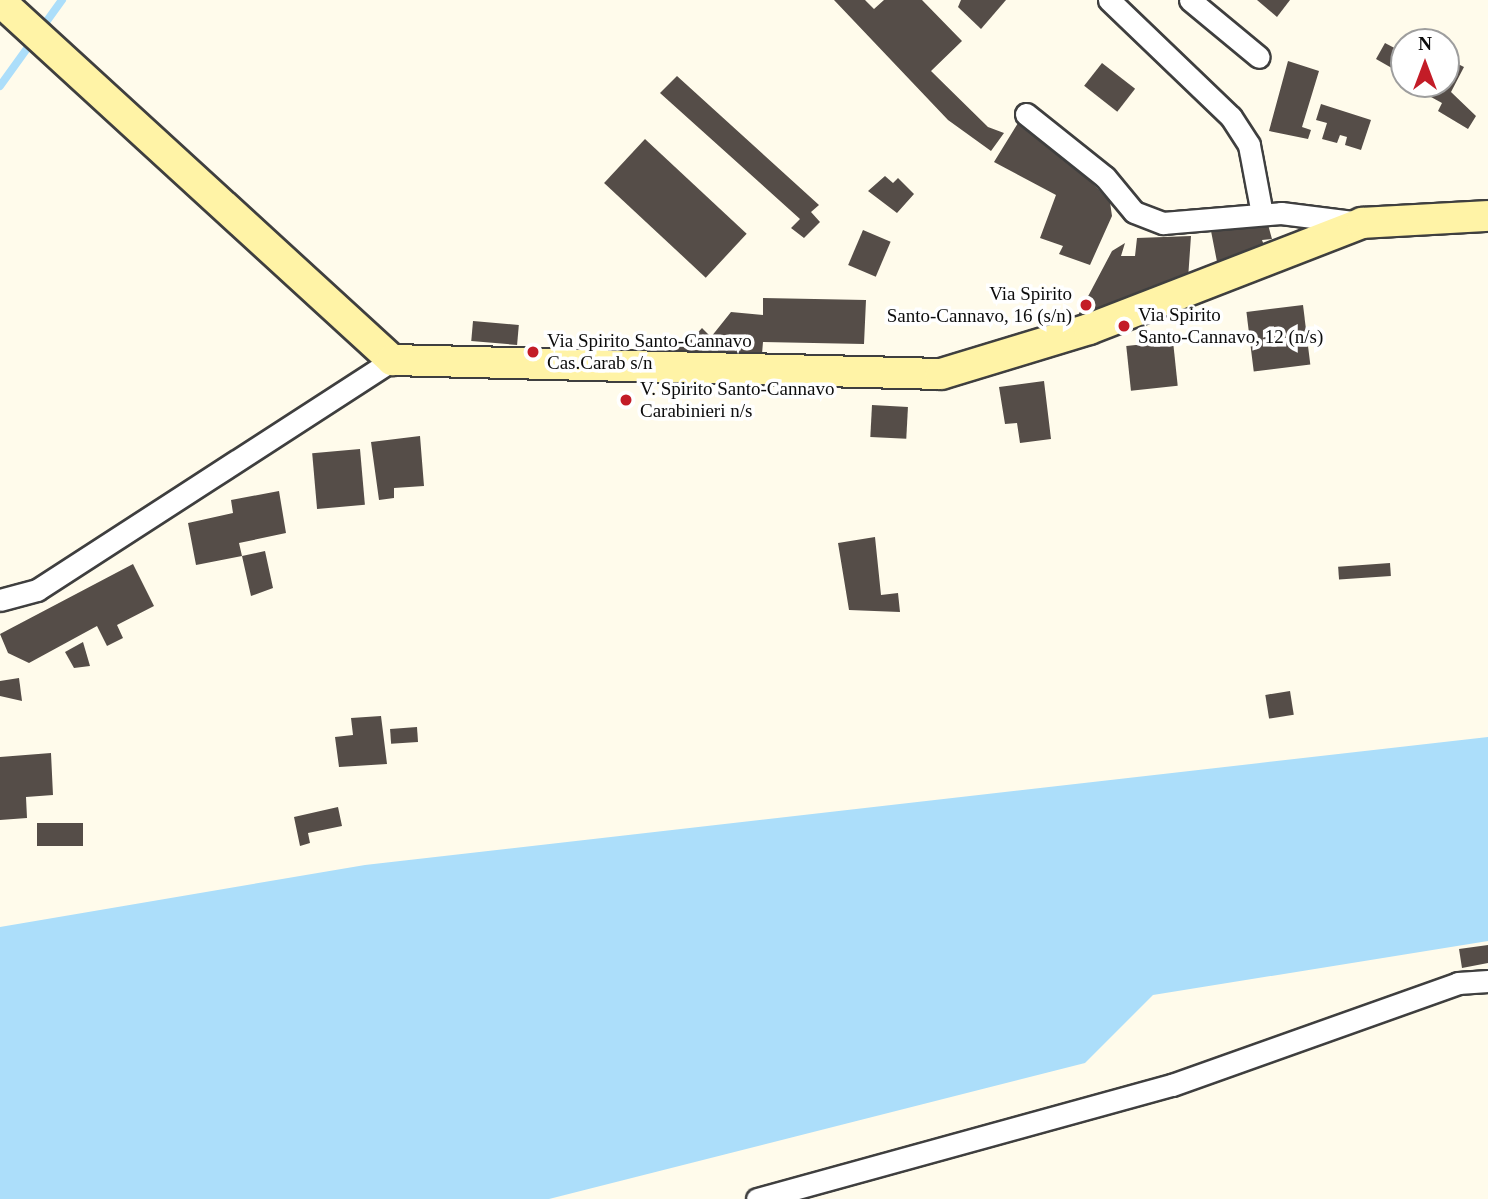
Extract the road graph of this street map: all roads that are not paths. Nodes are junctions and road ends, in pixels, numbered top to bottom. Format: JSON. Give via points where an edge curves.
{"nodes":[{"id":1,"x":1108,"y":0,"type":"edge"},
{"id":2,"x":1191,"y":0,"type":"edge"},
{"id":3,"x":0,"y":1,"type":"edge"},
{"id":4,"x":1259,"y":57,"type":"dead end"},
{"id":5,"x":1026,"y":114,"type":"dead end"},
{"id":6,"x":1262,"y":214,"type":"junction"},
{"id":7,"x":1488,"y":216,"type":"edge"},
{"id":8,"x":1362,"y":223,"type":"junction"},
{"id":9,"x":392,"y":360,"type":"junction"},
{"id":10,"x":0,"y":600,"type":"edge"},
{"id":11,"x":1488,"y":981,"type":"edge"},
{"id":12,"x":757,"y":1199,"type":"edge"}],
"edges":[{"from":1,"to":6,"type":"street","via":[[1231,117],[1249,145]]},
{"from":2,"to":4,"type":"street"},
{"from":3,"to":9,"type":"street"},
{"from":5,"to":6,"type":"street","via":[[1105,177],[1133,212],[1163,223]]},
{"from":6,"to":8,"type":"street"},
{"from":7,"to":8,"type":"street"},
{"from":8,"to":9,"type":"street","via":[[1089,329],[941,374]]},
{"from":9,"to":10,"type":"street","via":[[37,590]]},
{"from":11,"to":12,"type":"street","via":[[1458,983],[1172,1085]]}]}
